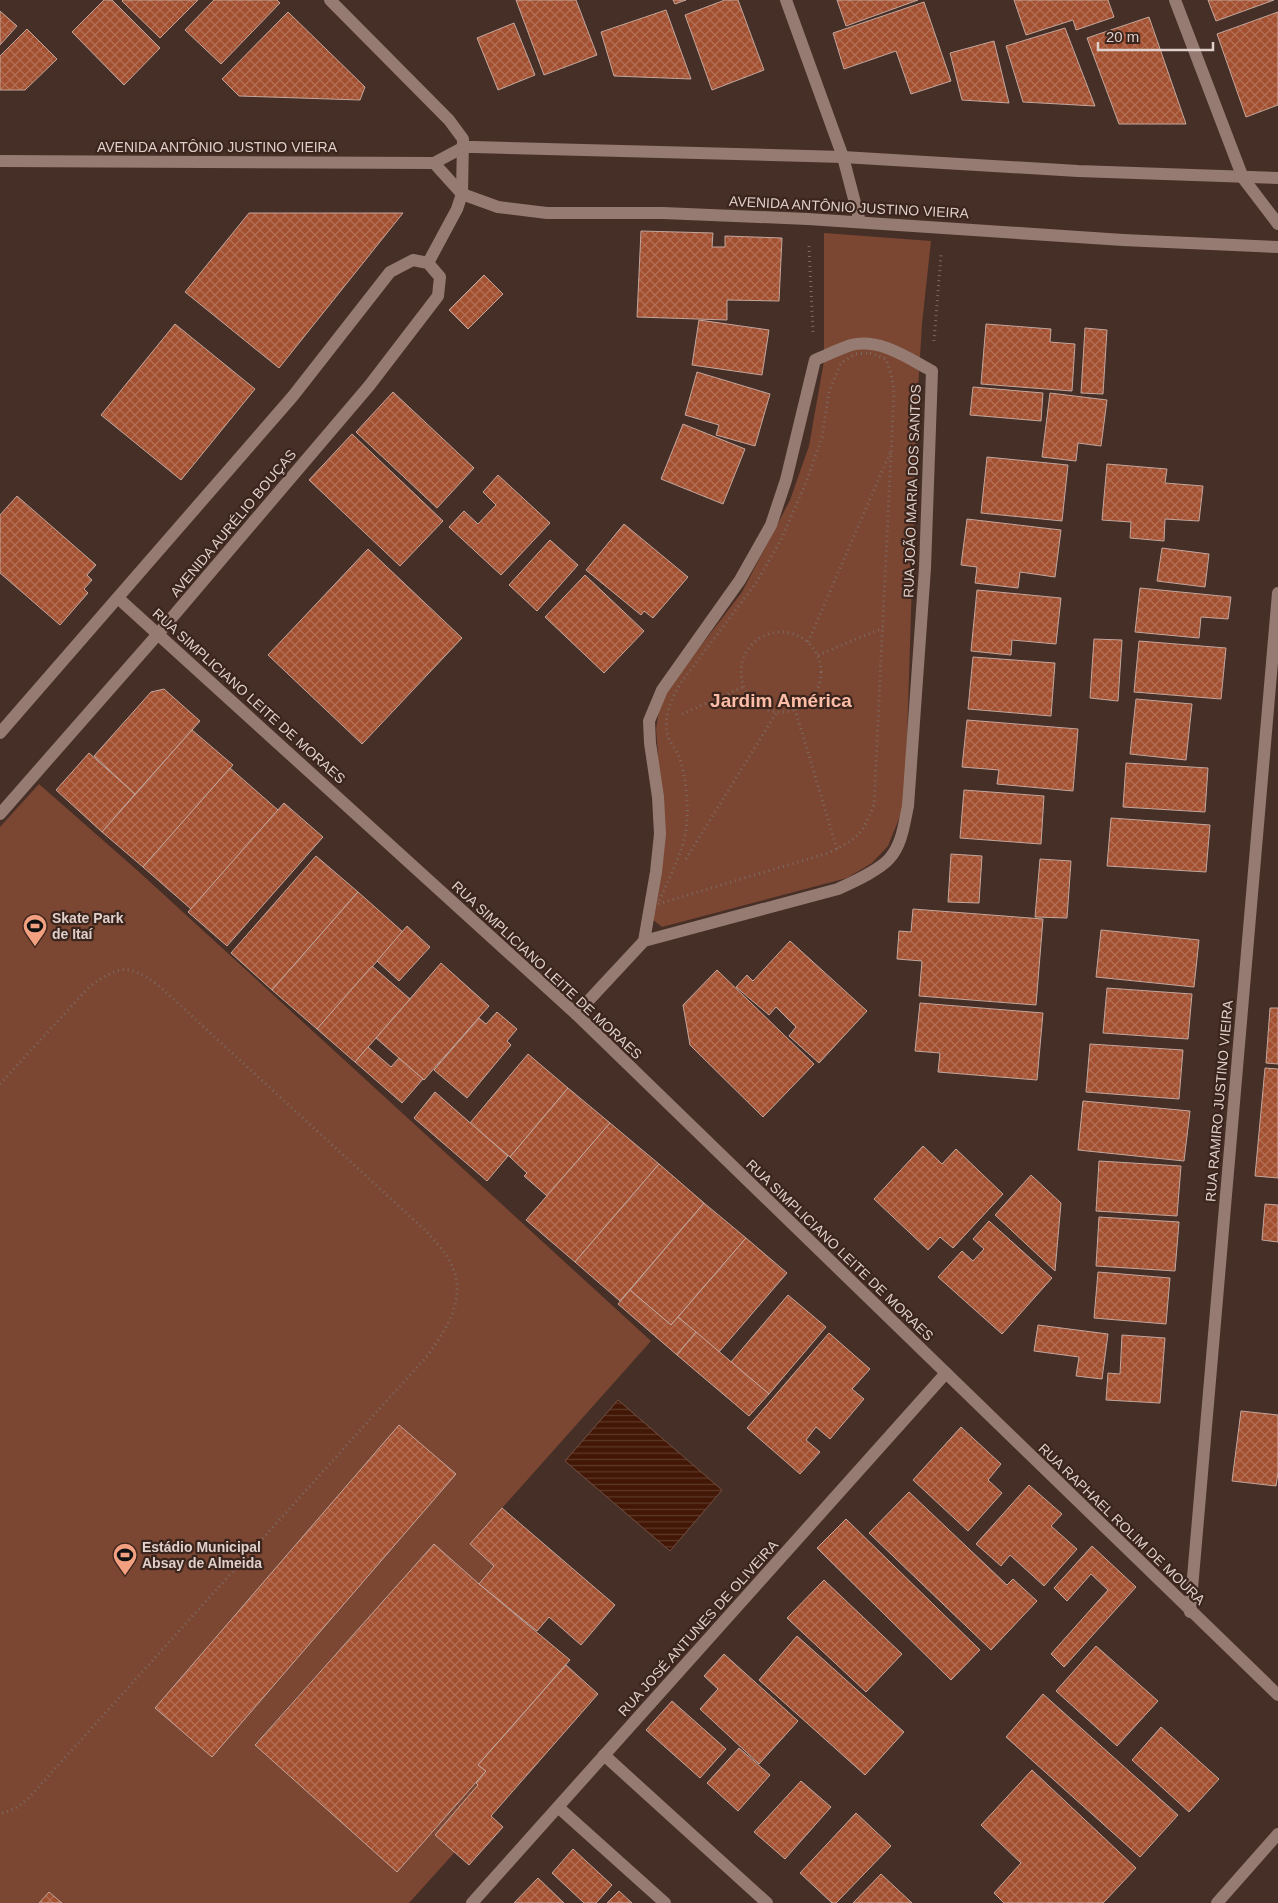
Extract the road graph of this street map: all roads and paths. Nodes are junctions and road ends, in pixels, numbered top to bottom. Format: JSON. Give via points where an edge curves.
{"nodes":[{"id":1,"x":330,"y":0,"type":"edge"},
{"id":2,"x":786,"y":0,"type":"edge"},
{"id":3,"x":1175,"y":0,"type":"edge"},
{"id":4,"x":464,"y":147,"type":"junction"},
{"id":5,"x":843,"y":157,"type":"junction"},
{"id":6,"x":0,"y":161,"type":"edge"},
{"id":7,"x":434,"y":163,"type":"junction"},
{"id":8,"x":1243,"y":178,"type":"junction"},
{"id":9,"x":1278,"y":178,"type":"edge"},
{"id":10,"x":462,"y":194,"type":"junction"},
{"id":11,"x":808,"y":219,"type":"junction"},
{"id":12,"x":860,"y":222,"type":"junction"},
{"id":13,"x":1278,"y":224,"type":"edge"},
{"id":14,"x":944,"y":227,"type":"junction"},
{"id":15,"x":1278,"y":247,"type":"edge"},
{"id":16,"x":428,"y":263,"type":"junction"},
{"id":17,"x":815,"y":360,"type":"junction"},
{"id":18,"x":932,"y":371,"type":"junction"},
{"id":19,"x":892,"y":449,"type":"junction"},
{"id":20,"x":1278,"y":593,"type":"edge"},
{"id":21,"x":118,"y":598,"type":"junction"},
{"id":22,"x":883,"y":628,"type":"junction"},
{"id":23,"x":158,"y":634,"type":"junction"},
{"id":24,"x":808,"y":642,"type":"junction"},
{"id":25,"x":818,"y":655,"type":"junction"},
{"id":26,"x":744,"y":687,"type":"junction"},
{"id":27,"x":795,"y":709,"type":"junction"},
{"id":28,"x":777,"y":712,"type":"junction"},
{"id":29,"x":665,"y":721,"type":"junction"},
{"id":30,"x":0,"y":733,"type":"edge"},
{"id":31,"x":0,"y":814,"type":"edge"},
{"id":32,"x":837,"y":849,"type":"junction"},
{"id":33,"x":684,"y":862,"type":"dead end"},
{"id":34,"x":679,"y":871,"type":"dead end"},
{"id":35,"x":658,"y":904,"type":"junction"},
{"id":36,"x":644,"y":942,"type":"junction"},
{"id":37,"x":576,"y":1014,"type":"junction"},
{"id":38,"x":0,"y":1084,"type":"edge"},
{"id":39,"x":946,"y":1373,"type":"junction"},
{"id":40,"x":1190,"y":1612,"type":"junction"},
{"id":41,"x":1278,"y":1695,"type":"edge"},
{"id":42,"x":604,"y":1755,"type":"junction"},
{"id":43,"x":558,"y":1807,"type":"junction"},
{"id":44,"x":0,"y":1814,"type":"edge"},
{"id":45,"x":1278,"y":1834,"type":"edge"},
{"id":46,"x":472,"y":1903,"type":"edge"},
{"id":47,"x":665,"y":1903,"type":"edge"},
{"id":48,"x":767,"y":1903,"type":"edge"},
{"id":49,"x":1217,"y":1903,"type":"edge"}],
"edges":[{"from":1,"to":4,"type":"street","via":[[459,132]]},
{"from":2,"to":5,"type":"street"},
{"from":3,"to":8,"type":"street"},
{"from":4,"to":5,"type":"street","name":"AVENIDA ANTÔNIO JUSTINO VIEIRA"},
{"from":4,"to":7,"type":"street","name":"AVENIDA ANTÔNIO JUSTINO VIEIRA"},
{"from":4,"to":10,"type":"street"},
{"from":5,"to":8,"type":"street","name":"AVENIDA ANTÔNIO JUSTINO VIEIRA"},
{"from":5,"to":12,"type":"street"},
{"from":6,"to":7,"type":"street","name":"AVENIDA ANTÔNIO JUSTINO VIEIRA"},
{"from":7,"to":10,"type":"street","name":"AVENIDA ANTÔNIO JUSTINO VIEIRA"},
{"from":8,"to":9,"type":"street","name":"AVENIDA ANTÔNIO JUSTINO VIEIRA"},
{"from":8,"to":13,"type":"street"},
{"from":10,"to":11,"type":"street","name":"AVENIDA ANTÔNIO JUSTINO VIEIRA","via":[[498,207],[547,213],[663,213]]},
{"from":10,"to":16,"type":"street"},
{"from":11,"to":12,"type":"street","name":"AVENIDA ANTÔNIO JUSTINO VIEIRA"},
{"from":11,"to":17,"type":"path"},
{"from":12,"to":14,"type":"street","name":"AVENIDA ANTÔNIO JUSTINO VIEIRA"},
{"from":14,"to":15,"type":"street","name":"AVENIDA ANTÔNIO JUSTINO VIEIRA"},
{"from":14,"to":18,"type":"path"},
{"from":16,"to":21,"type":"street","via":[[413,260],[390,272],[293,396]]},
{"from":16,"to":23,"type":"street","name":"AVENIDA AURÉLIO BOUÇAS","via":[[440,276],[438,296],[369,386]]},
{"from":17,"to":18,"type":"street","name":"RUA JOÃO MARIA DOS SANTOS","via":[[853,345],[870,344],[885,347]]},
{"from":17,"to":36,"type":"street","via":[[786,480],[771,525],[740,580],[662,690],[649,721],[660,834]]},
{"from":18,"to":36,"type":"street","name":"RUA JOÃO MARIA DOS SANTOS","via":[[926,568],[908,806],[900,839],[889,859],[863,878],[838,889]]},
{"from":19,"to":22,"type":"path"},
{"from":19,"to":24,"type":"path"},
{"from":19,"to":29,"type":"path","via":[[894,392],[886,360],[870,353],[854,354],[841,363],[830,392],[822,437],[781,540],[756,583],[680,684]]},
{"from":20,"to":40,"type":"street","name":"RUA RAMIRO JUSTINO VIEIRA"},
{"from":21,"to":23,"type":"street","name":"RUA SIMPLICIANO LEITE DE MORAES"},
{"from":21,"to":30,"type":"street"},
{"from":22,"to":25,"type":"path"},
{"from":22,"to":32,"type":"path","via":[[874,805],[864,829]]},
{"from":23,"to":31,"type":"street","name":"AVENIDA AURÉLIO BOUÇAS"},
{"from":23,"to":37,"type":"street","name":"RUA SIMPLICIANO LEITE DE MORAES"},
{"from":24,"to":25,"type":"path"},
{"from":24,"to":26,"type":"path","via":[[780,631],[764,635],[750,646],[743,658]]},
{"from":25,"to":27,"type":"path","via":[[820,677],[817,690],[808,702]]},
{"from":26,"to":28,"type":"path","via":[[750,698]]},
{"from":26,"to":29,"type":"path"},
{"from":27,"to":28,"type":"path"},
{"from":27,"to":32,"type":"path"},
{"from":28,"to":33,"type":"path"},
{"from":29,"to":35,"type":"path","via":[[669,738],[680,759],[686,788],[687,820],[683,848]]},
{"from":32,"to":35,"type":"path"},
{"from":34,"to":35,"type":"path"},
{"from":36,"to":37,"type":"street"},
{"from":37,"to":39,"type":"street","name":"RUA SIMPLICIANO LEITE DE MORAES"},
{"from":38,"to":44,"type":"path","via":[[90,986],[108,974],[132,969],[157,984],[427,1232],[453,1267],[458,1297],[448,1325],[428,1355],[24,1803]]},
{"from":39,"to":40,"type":"street","name":"RUA RAPHAEL ROLIM DE MOURA"},
{"from":39,"to":42,"type":"street","name":"RUA JOSÉ ANTUNES DE OLIVEIRA"},
{"from":40,"to":41,"type":"street","name":"RUA RAPHAEL ROLIM DE MOURA"},
{"from":42,"to":43,"type":"street","name":"RUA JOSÉ ANTUNES DE OLIVEIRA"},
{"from":42,"to":48,"type":"street"},
{"from":43,"to":46,"type":"street","name":"RUA JOSÉ ANTUNES DE OLIVEIRA"},
{"from":43,"to":47,"type":"street"},
{"from":45,"to":49,"type":"street"}]}
